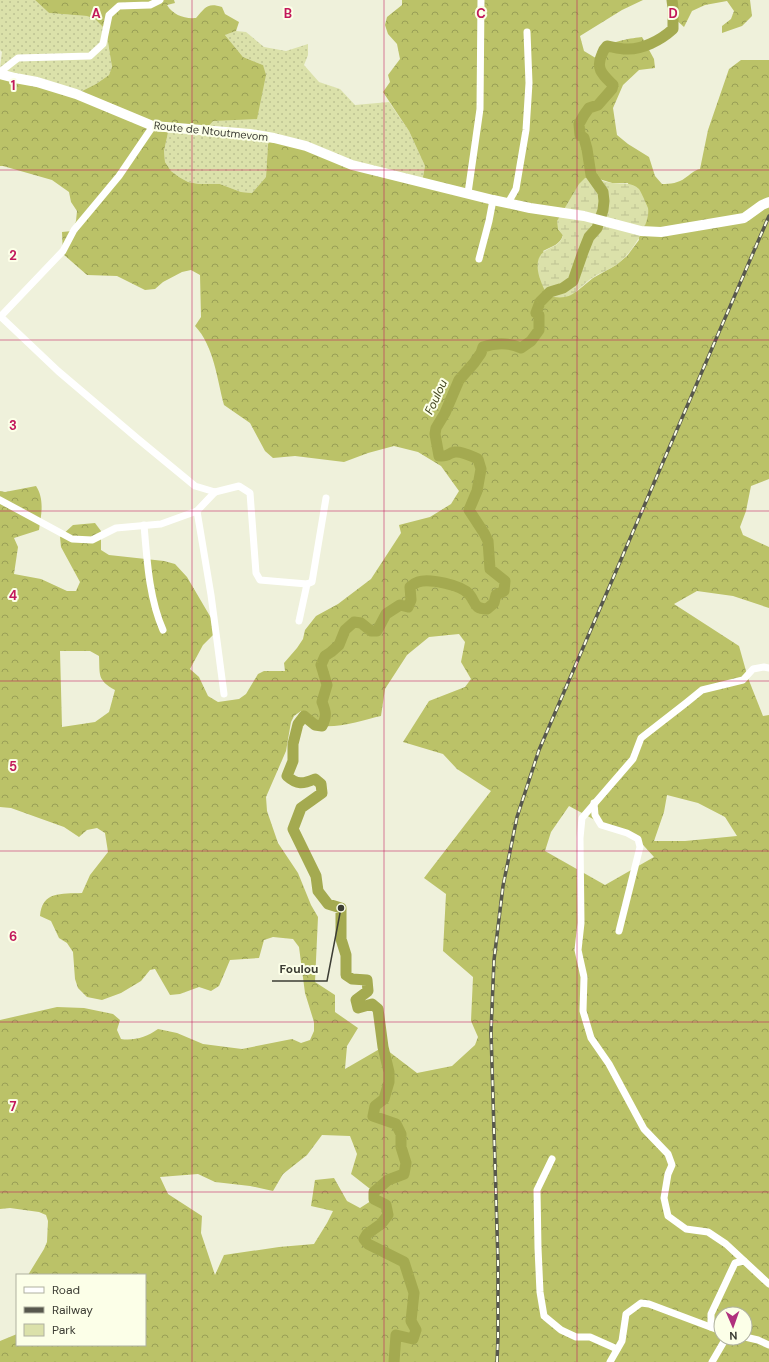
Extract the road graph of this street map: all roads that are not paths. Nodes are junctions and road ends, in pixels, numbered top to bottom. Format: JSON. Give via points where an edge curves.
{"nodes":[{"id":1,"x":160,"y":0,"type":"edge"},
{"id":2,"x":481,"y":0,"type":"edge"},
{"id":3,"x":527,"y":32,"type":"dead end"},
{"id":4,"x":0,"y":73,"type":"edge"},
{"id":5,"x":153,"y":126,"type":"junction"},
{"id":6,"x":468,"y":193,"type":"junction"},
{"id":7,"x":493,"y":200,"type":"junction"},
{"id":8,"x":769,"y":202,"type":"edge"},
{"id":9,"x":508,"y":203,"type":"junction"},
{"id":10,"x":479,"y":259,"type":"dead end"},
{"id":11,"x":0,"y":316,"type":"edge"},
{"id":12,"x":215,"y":492,"type":"junction"},
{"id":13,"x":326,"y":498,"type":"dead end"},
{"id":14,"x":0,"y":500,"type":"edge"},
{"id":15,"x":197,"y":511,"type":"junction"},
{"id":16,"x":144,"y":525,"type":"junction"},
{"id":17,"x":307,"y":584,"type":"junction"},
{"id":18,"x":299,"y":621,"type":"dead end"},
{"id":19,"x":162,"y":630,"type":"dead end"},
{"id":20,"x":769,"y":668,"type":"edge"},
{"id":21,"x":224,"y":694,"type":"dead end"},
{"id":22,"x":594,"y":803,"type":"junction"},
{"id":23,"x":619,"y":931,"type":"dead end"},
{"id":24,"x":552,"y":1159,"type":"dead end"},
{"id":25,"x":744,"y":1261,"type":"junction"},
{"id":26,"x":769,"y":1284,"type":"edge"},
{"id":27,"x":711,"y":1327,"type":"joint"},
{"id":28,"x":753,"y":1338,"type":"edge"},
{"id":29,"x":769,"y":1345,"type":"edge"},
{"id":30,"x":721,"y":1346,"type":"edge"},
{"id":31,"x":617,"y":1348,"type":"junction"},
{"id":32,"x":610,"y":1362,"type":"edge"},
{"id":33,"x":712,"y":1362,"type":"edge"}],
"edges":[{"from":1,"to":4,"type":"street","via":[[150,5],[119,6],[109,15],[103,44],[90,56],[18,58]]},
{"from":2,"to":6,"type":"street","via":[[480,110]]},
{"from":3,"to":9,"type":"street","via":[[529,83],[526,130],[516,189]]},
{"from":4,"to":5,"type":"street","name":"Route de Ntoutmevom","via":[[76,94]]},
{"from":5,"to":6,"type":"street","name":"Route de Ntoutmevom","via":[[274,138],[306,146],[352,165]]},
{"from":5,"to":11,"type":"street","via":[[119,176],[74,230],[63,251]]},
{"from":6,"to":7,"type":"street","name":"Route de Ntoutmevom"},
{"from":7,"to":9,"type":"street","name":"Route de Ntoutmevom"},
{"from":7,"to":10,"type":"street"},
{"from":8,"to":9,"type":"street","name":"Route de Ntoutmevom","via":[[744,218],[661,232],[641,231],[584,216]]},
{"from":11,"to":12,"type":"street","via":[[58,371],[195,486]]},
{"from":12,"to":15,"type":"street"},
{"from":12,"to":17,"type":"street","via":[[239,486],[250,493],[256,573],[260,580]]},
{"from":13,"to":17,"type":"street","via":[[312,582]]},
{"from":14,"to":16,"type":"street","via":[[72,540],[92,540],[116,528]]},
{"from":15,"to":16,"type":"street","via":[[161,524]]},
{"from":15,"to":21,"type":"street"},
{"from":16,"to":19,"type":"street","via":[[148,571]]},
{"from":17,"to":18,"type":"street"},
{"from":20,"to":22,"type":"street","via":[[753,669],[743,680],[702,690],[641,738],[633,758]]},
{"from":22,"to":23,"type":"street","via":[[595,815],[601,826],[627,833],[638,839],[640,847]]},
{"from":22,"to":25,"type":"street","via":[[582,818],[578,950],[584,977],[583,1012],[591,1038],[609,1064],[644,1129],[668,1154],[672,1165],[664,1198],[668,1216],[686,1229],[708,1232]]},
{"from":24,"to":31,"type":"street","via":[[537,1190],[540,1292],[544,1316],[561,1330],[576,1337],[590,1337]]},
{"from":25,"to":26,"type":"street"},
{"from":25,"to":27,"type":"street","via":[[735,1263],[711,1314]]},
{"from":27,"to":31,"type":"street","via":[[641,1303],[626,1314],[622,1341]]},
{"from":28,"to":29,"type":"street"},
{"from":30,"to":33,"type":"street"},
{"from":31,"to":32,"type":"street"}]}
